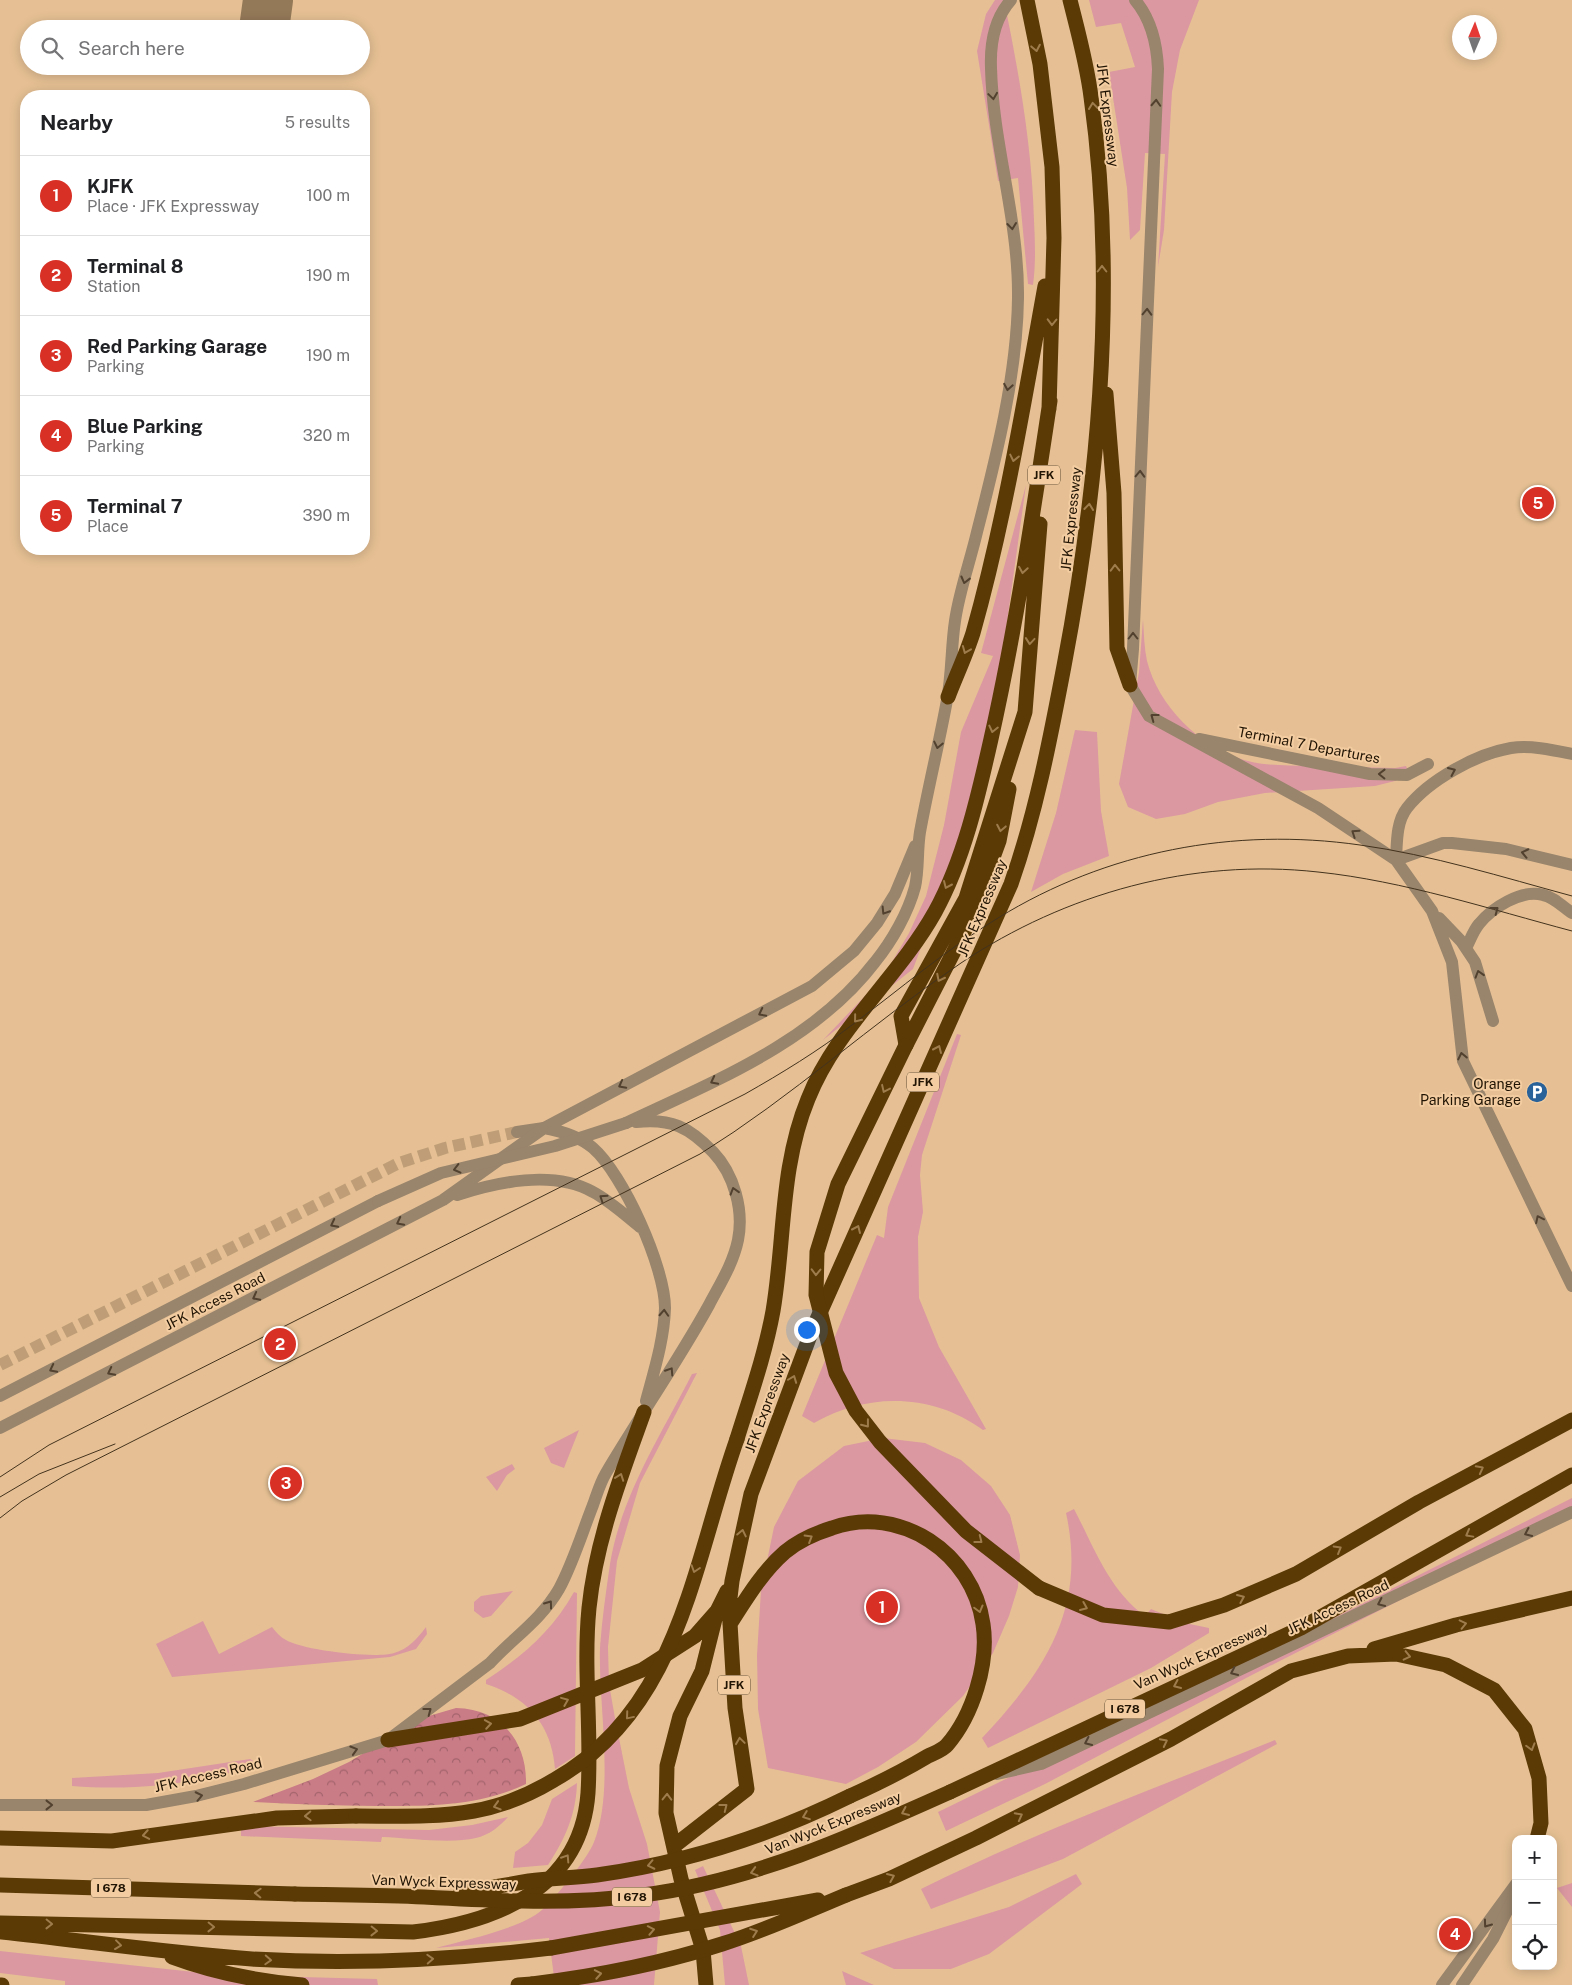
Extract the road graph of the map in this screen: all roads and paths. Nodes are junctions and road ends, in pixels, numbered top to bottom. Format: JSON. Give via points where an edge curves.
{"nodes":[{"id":1,"x":1011,"y":0,"type":"edge"},
{"id":2,"x":1027,"y":0,"type":"edge"},
{"id":3,"x":1070,"y":0,"type":"edge"},
{"id":4,"x":1135,"y":0,"type":"edge"},
{"id":5,"x":1054,"y":238,"type":"junction"},
{"id":6,"x":1102,"y":335,"type":"junction"},
{"id":7,"x":1050,"y":400,"type":"junction"},
{"id":8,"x":1130,"y":685,"type":"junction"},
{"id":9,"x":948,"y":697,"type":"junction"},
{"id":10,"x":1025,"y":712,"type":"junction"},
{"id":11,"x":1183,"y":736,"type":"junction"},
{"id":12,"x":1572,"y":754,"type":"edge"},
{"id":13,"x":1428,"y":764,"type":"dead end"},
{"id":14,"x":920,"y":834,"type":"junction"},
{"id":15,"x":1396,"y":860,"type":"junction"},
{"id":16,"x":1572,"y":865,"type":"edge"},
{"id":17,"x":1432,"y":911,"type":"junction"},
{"id":18,"x":1572,"y":913,"type":"edge"},
{"id":19,"x":1466,"y":948,"type":"junction"},
{"id":20,"x":1493,"y":1020,"type":"dead end"},
{"id":21,"x":906,"y":1044,"type":"junction"},
{"id":22,"x":626,"y":1123,"type":"junction"},
{"id":23,"x":544,"y":1128,"type":"junction"},
{"id":24,"x":517,"y":1132,"type":"tunnel mouth"},
{"id":25,"x":443,"y":1200,"type":"junction"},
{"id":26,"x":641,"y":1228,"type":"junction"},
{"id":27,"x":1572,"y":1286,"type":"edge"},
{"id":28,"x":0,"y":1396,"type":"edge"},
{"id":29,"x":644,"y":1412,"type":"junction"},
{"id":30,"x":1572,"y":1420,"type":"edge"},
{"id":31,"x":0,"y":1428,"type":"edge"},
{"id":32,"x":1572,"y":1476,"type":"edge"},
{"id":33,"x":1572,"y":1512,"type":"edge"},
{"id":34,"x":732,"y":1581,"type":"junction"},
{"id":35,"x":1572,"y":1598,"type":"edge"},
{"id":36,"x":718,"y":1611,"type":"junction"},
{"id":37,"x":730,"y":1624,"type":"junction"},
{"id":38,"x":1348,"y":1656,"type":"junction"},
{"id":39,"x":388,"y":1740,"type":"junction"},
{"id":40,"x":977,"y":1779,"type":"junction"},
{"id":41,"x":0,"y":1805,"type":"edge"},
{"id":42,"x":1538,"y":1835,"type":"edge"},
{"id":43,"x":0,"y":1838,"type":"edge"},
{"id":44,"x":674,"y":1846,"type":"junction"},
{"id":45,"x":0,"y":1885,"type":"edge"},
{"id":46,"x":1512,"y":1889,"type":"edge"},
{"id":47,"x":846,"y":1895,"type":"junction"},
{"id":48,"x":422,"y":1897,"type":"junction"},
{"id":49,"x":1512,"y":1901,"type":"edge"},
{"id":50,"x":0,"y":1923,"type":"edge"},
{"id":51,"x":0,"y":1932,"type":"edge"},
{"id":52,"x":150,"y":1949,"type":"junction"},
{"id":53,"x":525,"y":1984,"type":"edge"},
{"id":54,"x":302,"y":1985,"type":"edge"},
{"id":55,"x":706,"y":1985,"type":"edge"},
{"id":56,"x":1442,"y":1985,"type":"edge"},
{"id":57,"x":1462,"y":1985,"type":"edge"}],
"edges":[{"from":1,"to":9,"type":"street","one_way":true,"via":[[996,23],[990,56],[1018,282],[1015,344],[1004,411],[955,620]]},
{"from":2,"to":5,"type":"highway","name":"JFK Expressway","number":"JFK","one_way":true,"via":[[1049,133]]},
{"from":6,"to":3,"type":"highway","name":"JFK Expressway","number":"JFK","one_way":true,"via":[[1102,233],[1095,128],[1085,62]]},
{"from":8,"to":4,"type":"street","one_way":true,"via":[[1158,69],[1156,47],[1146,16]]},
{"from":5,"to":7,"type":"highway","name":"JFK Expressway","number":"JFK","one_way":true},
{"from":5,"to":9,"type":"highway","one_way":true,"via":[[999,525],[972,635]]},
{"from":8,"to":6,"type":"highway","one_way":true,"via":[[1117,648],[1114,493]]},
{"from":34,"to":6,"type":"highway","name":"JFK Expressway","number":"JFK","one_way":true,"via":[[751,1494],[811,1333],[1000,911],[1027,840],[1047,759],[1081,573],[1093,471]]},
{"from":7,"to":10,"type":"highway","name":"JFK Expressway","number":"JFK","one_way":true},
{"from":7,"to":43,"type":"highway","one_way":true,"bridge":true,"via":[[1013,633],[984,768],[962,849],[935,912],[880,991],[842,1038],[808,1098],[793,1142],[769,1332],[668,1652],[642,1699],[606,1741],[577,1766],[521,1797],[491,1807],[445,1815],[277,1818],[112,1841]]},
{"from":11,"to":8,"type":"street","one_way":true,"via":[[1149,716]]},
{"from":9,"to":14,"type":"street","one_way":true},
{"from":10,"to":21,"type":"highway","one_way":true,"via":[[999,841],[971,918]]},
{"from":10,"to":21,"type":"highway","name":"JFK Expressway","number":"JFK","via":[[966,898],[901,1016]]},
{"from":13,"to":11,"type":"street","name":"Terminal 7 Departures","one_way":true,"via":[[1407,774],[1370,774]]},
{"from":15,"to":11,"type":"street","one_way":true,"via":[[1318,808]]},
{"from":15,"to":12,"type":"street","one_way":true,"via":[[1398,832],[1406,809],[1445,774],[1511,748],[1528,747]]},
{"from":14,"to":22,"type":"street","one_way":true,"via":[[915,886],[895,931],[876,961],[852,989],[822,1017],[757,1058]]},
{"from":14,"to":23,"type":"street","one_way":true,"via":[[887,908],[854,952],[827,975]]},
{"from":16,"to":15,"type":"street","one_way":true,"via":[[1506,849],[1452,843],[1443,843]]},
{"from":15,"to":17,"type":"street"},
{"from":17,"to":19,"type":"street"},
{"from":27,"to":17,"type":"street","one_way":true,"via":[[1462,1062],[1452,962]]},
{"from":19,"to":18,"type":"street","one_way":true,"via":[[1485,918],[1525,894],[1544,895]]},
{"from":20,"to":19,"type":"street","one_way":true,"via":[[1475,962]]},
{"from":21,"to":30,"type":"highway","one_way":true,"bridge":true,"via":[[838,1184],[817,1252],[816,1295],[836,1373],[856,1411],[880,1442],[966,1531],[1040,1588],[1103,1615],[1169,1622],[1224,1605],[1296,1574],[1419,1502]]},
{"from":22,"to":28,"type":"street","one_way":true,"bridge":true,"via":[[555,1146],[457,1169],[418,1182]]},
{"from":29,"to":22,"type":"street","one_way":true,"via":[[690,1341],[728,1269],[738,1240],[739,1210],[734,1189],[716,1155],[697,1136],[678,1125],[657,1121]]},
{"from":23,"to":24,"type":"street"},
{"from":23,"to":25,"type":"street"},
{"from":23,"to":26,"type":"street","via":[[573,1136],[605,1160]]},
{"from":26,"to":25,"type":"street","one_way":true,"via":[[592,1191],[564,1183],[511,1181]]},
{"from":25,"to":31,"type":"street","name":"JFK Access Road","one_way":true},
{"from":29,"to":26,"type":"street","one_way":true,"via":[[662,1340],[665,1306],[656,1257]]},
{"from":39,"to":29,"type":"street","one_way":true,"via":[[490,1663],[547,1607],[566,1576],[604,1476]]},
{"from":50,"to":29,"type":"highway","one_way":true,"via":[[413,1932],[480,1919],[526,1898],[543,1886],[571,1850],[586,1810],[587,1639],[592,1582],[605,1523]]},
{"from":32,"to":40,"type":"highway","name":"Van Wyck Expressway","number":"I 678","one_way":true,"via":[[1301,1628]]},
{"from":33,"to":40,"type":"street","name":"JFK Access Road","one_way":true,"via":[[1041,1764]]},
{"from":34,"to":36,"type":"highway"},
{"from":34,"to":37,"type":"highway","name":"JFK Expressway","number":"JFK"},
{"from":38,"to":35,"type":"highway","one_way":true,"via":[[1456,1625]]},
{"from":39,"to":36,"type":"highway","one_way":true,"via":[[520,1719],[642,1670],[695,1636]]},
{"from":44,"to":36,"type":"highway","one_way":true,"via":[[666,1813],[667,1766],[680,1716],[702,1672]]},
{"from":44,"to":37,"type":"highway","name":"JFK Expressway","number":"JFK","one_way":true,"via":[[747,1790],[735,1708]]},
{"from":37,"to":48,"type":"highway","one_way":true,"bridge":true,"via":[[768,1569],[786,1551],[816,1533],[846,1523],[879,1521],[907,1527],[927,1538],[963,1572],[976,1597],[983,1624],[984,1653],[969,1708],[946,1746],[898,1774],[822,1810],[697,1854],[597,1875]]},
{"from":38,"to":42,"type":"highway","one_way":true,"via":[[1396,1654],[1446,1665],[1494,1690],[1525,1730],[1540,1778],[1541,1822]]},
{"from":47,"to":38,"type":"highway","one_way":true,"via":[[976,1838],[1171,1739],[1291,1671]]},
{"from":41,"to":39,"type":"street","name":"JFK Access Road","one_way":true,"via":[[161,1803],[228,1788]]},
{"from":40,"to":48,"type":"highway","name":"Van Wyck Expressway","number":"I 678","one_way":true,"bridge":true,"via":[[792,1860],[674,1890],[581,1900]]},
{"from":44,"to":55,"type":"highway","via":[[703,1950]]},
{"from":48,"to":45,"type":"highway","name":"Van Wyck Expressway","number":"I 678","one_way":true,"bridge":true},
{"from":46,"to":56,"type":"street","one_way":true},
{"from":52,"to":47,"type":"highway","one_way":true,"bridge":true,"via":[[252,1959],[346,1962],[458,1958],[551,1948]]},
{"from":53,"to":47,"type":"highway","one_way":true,"bridge":true,"via":[[634,1968],[672,1958],[722,1944]]},
{"from":49,"to":57,"type":"street","via":[[1493,1939]]},
{"from":51,"to":52,"type":"highway","one_way":true},
{"from":52,"to":54,"type":"highway","via":[[200,1967],[252,1980]]}]}
